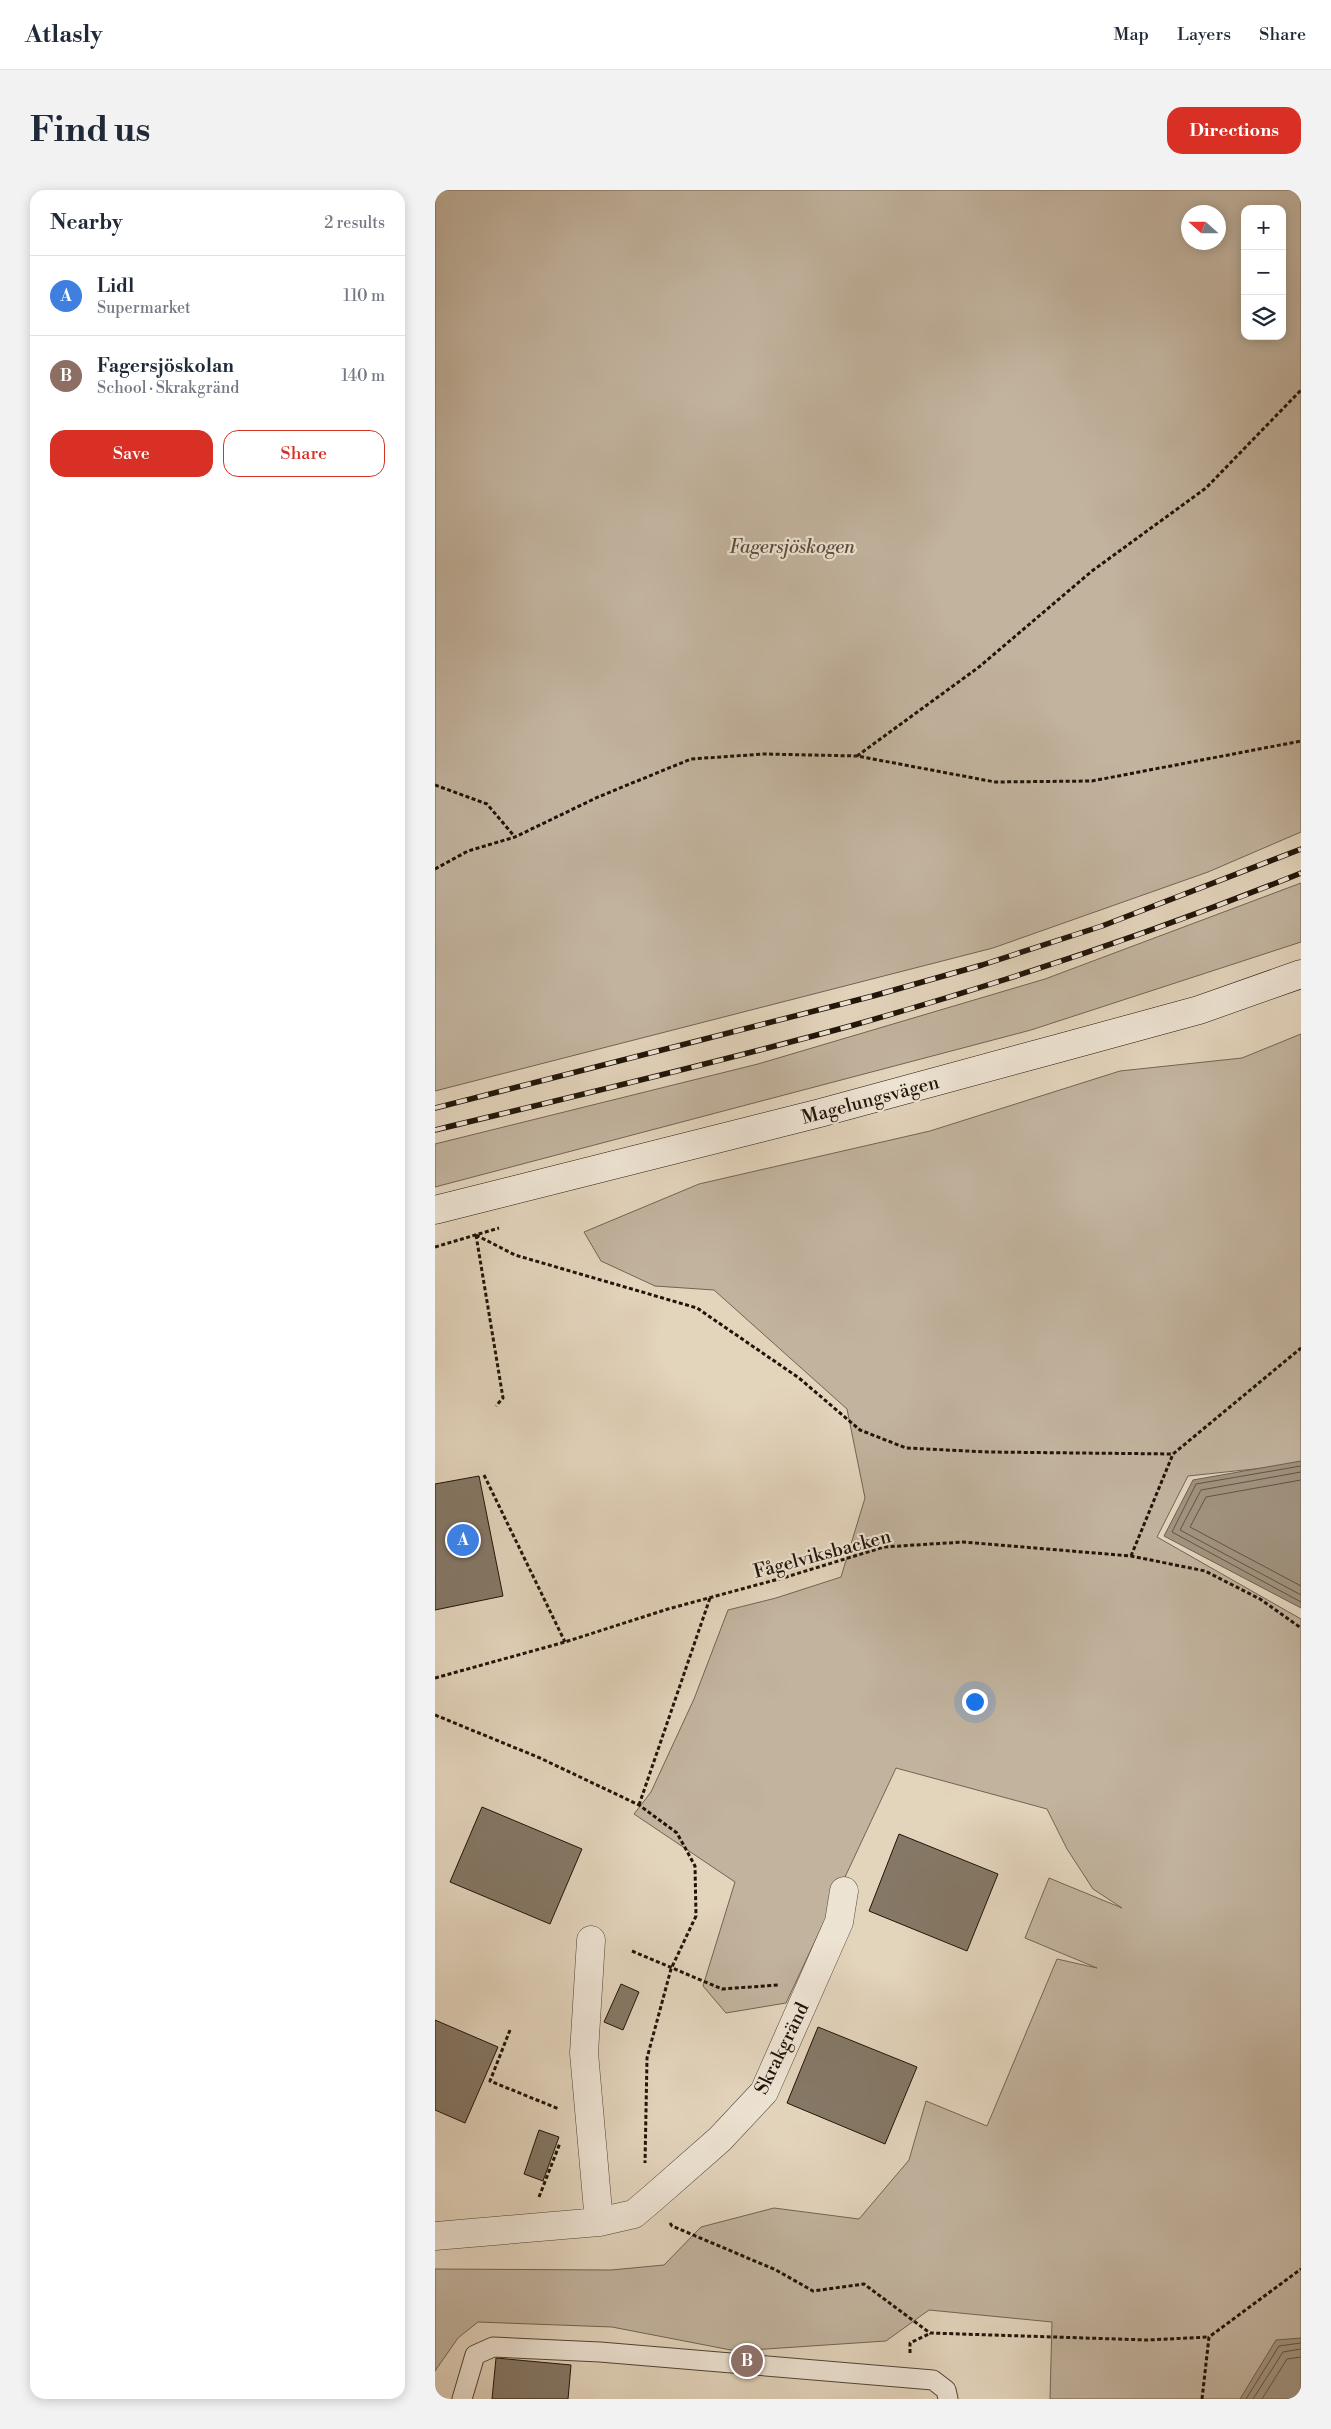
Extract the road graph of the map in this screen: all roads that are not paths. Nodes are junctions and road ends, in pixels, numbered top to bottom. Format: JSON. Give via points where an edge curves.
{"nodes":[{"id":1,"x":1301,"y":974,"type":"edge"},
{"id":2,"x":435,"y":1210,"type":"edge"},
{"id":3,"x":844,"y":1891,"type":"dead end"},
{"id":4,"x":591,"y":1940,"type":"dead end"},
{"id":5,"x":599,"y":2222,"type":"junction"},
{"id":6,"x":435,"y":2236,"type":"edge"},
{"id":7,"x":463,"y":2399,"type":"edge"},
{"id":8,"x":948,"y":2399,"type":"edge"}],
"edges":[{"from":1,"to":2,"type":"street","name":"Magelungsvägen","via":[[1199,1010],[1056,1049],[820,1113]]},
{"from":3,"to":5,"type":"street","name":"Skrakgränd","via":[[839,1922],[764,2092],[720,2139],[634,2214]]},
{"from":4,"to":5,"type":"street","via":[[583,2053]]},
{"from":5,"to":6,"type":"street","name":"Skrakgränd"},
{"from":7,"to":8,"type":"lane","via":[[475,2354],[493,2347],[600,2352],[933,2380],[947,2390]]}]}
